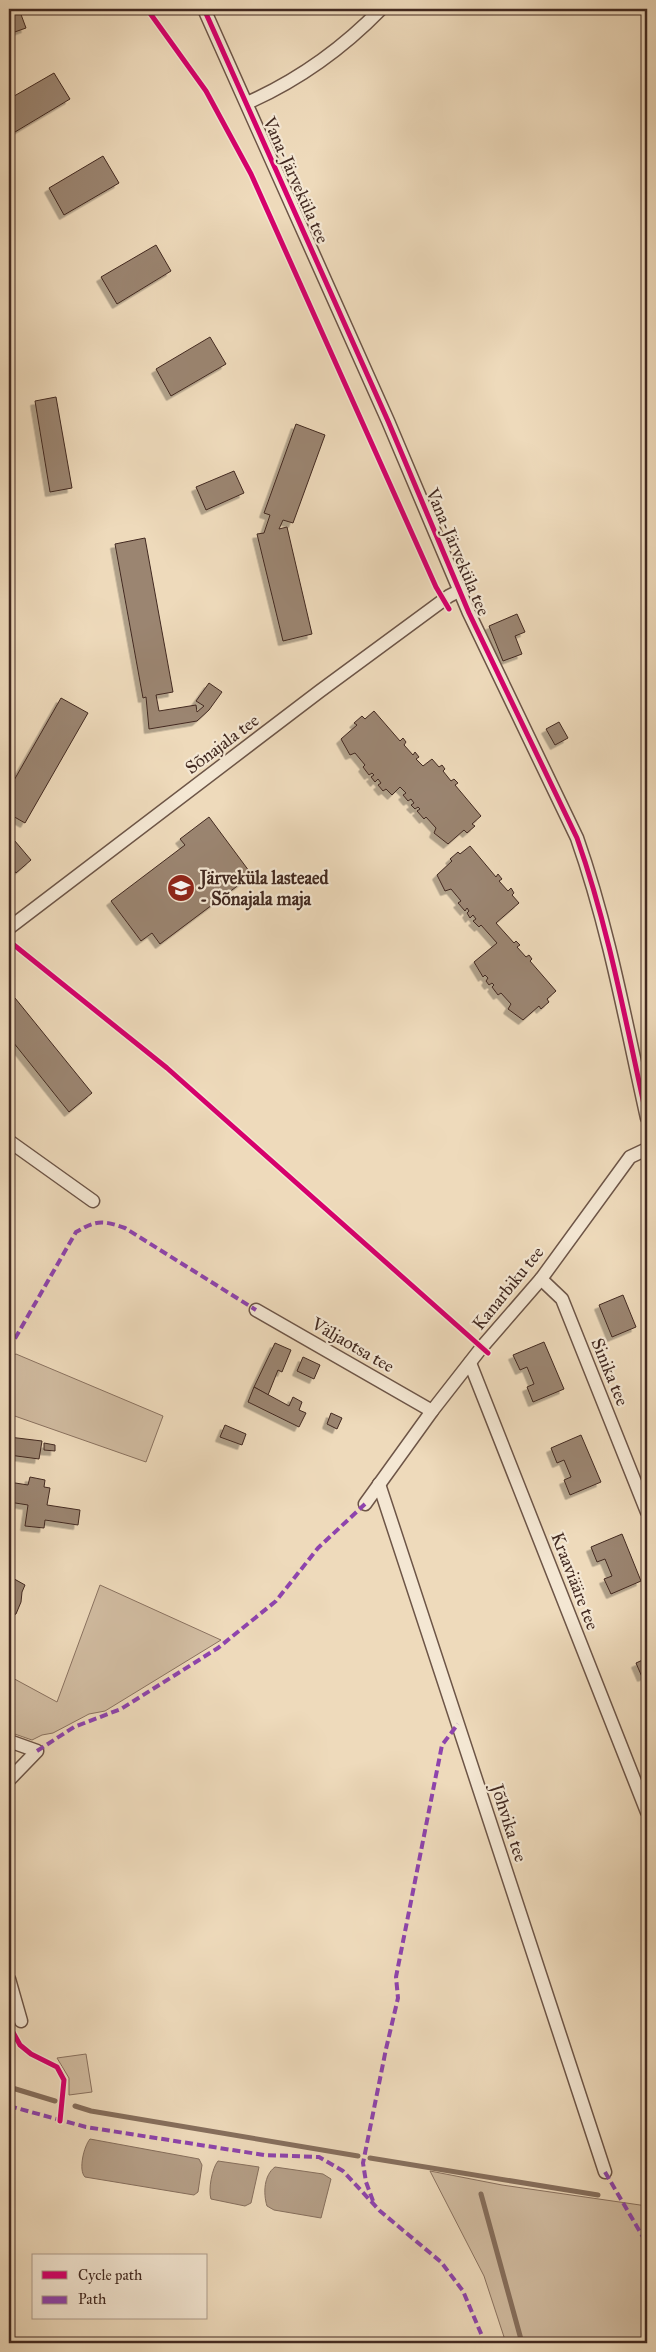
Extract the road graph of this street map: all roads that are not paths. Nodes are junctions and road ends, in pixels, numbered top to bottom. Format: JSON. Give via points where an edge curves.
{"nodes":[{"id":1,"x":204,"y":9,"type":"edge"},
{"id":2,"x":381,"y":9,"type":"edge"},
{"id":3,"x":246,"y":103,"type":"junction"},
{"id":4,"x":459,"y":591,"type":"junction"},
{"id":5,"x":9,"y":928,"type":"edge"},
{"id":6,"x":635,"y":1064,"type":"junction"},
{"id":7,"x":647,"y":1081,"type":"edge"},
{"id":8,"x":647,"y":1118,"type":"edge"},
{"id":9,"x":9,"y":1140,"type":"edge"},
{"id":10,"x":647,"y":1149,"type":"edge"},
{"id":11,"x":93,"y":1201,"type":"dead end"},
{"id":12,"x":541,"y":1279,"type":"junction"},
{"id":13,"x":256,"y":1310,"type":"dead end"},
{"id":14,"x":470,"y":1363,"type":"junction"},
{"id":15,"x":432,"y":1411,"type":"junction"},
{"id":16,"x":380,"y":1484,"type":"junction"},
{"id":17,"x":365,"y":1504,"type":"dead end"},
{"id":18,"x":647,"y":1512,"type":"edge"},
{"id":19,"x":9,"y":1741,"type":"edge"},
{"id":20,"x":9,"y":1780,"type":"edge"},
{"id":21,"x":647,"y":1812,"type":"edge"},
{"id":22,"x":9,"y":1979,"type":"edge"},
{"id":23,"x":21,"y":2021,"type":"dead end"},
{"id":24,"x":605,"y":2172,"type":"dead end"}],
"edges":[{"from":1,"to":3,"type":"street","name":"Vana-Järveküla tee"},
{"from":2,"to":3,"type":"street","via":[[365,26],[294,81]]},
{"from":3,"to":4,"type":"street","name":"Vana-Järveküla tee","via":[[388,421]]},
{"from":4,"to":5,"type":"street","name":"Sõnajala tee","via":[[320,691]]},
{"from":4,"to":6,"type":"street","name":"Vana-Järveküla tee","via":[[577,838],[591,877],[628,1019]]},
{"from":6,"to":7,"type":"street"},
{"from":6,"to":8,"type":"street","name":"Vana-Järveküla tee"},
{"from":9,"to":11,"type":"street"},
{"from":10,"to":12,"type":"street","name":"Kanarbiku tee","via":[[630,1158]]},
{"from":12,"to":14,"type":"street","name":"Kanarbiku tee"},
{"from":12,"to":18,"type":"street","name":"Sinika tee","via":[[562,1299]]},
{"from":13,"to":15,"type":"street","name":"Väljaotsa tee"},
{"from":14,"to":15,"type":"street","name":"Kanarbiku tee"},
{"from":14,"to":21,"type":"street","name":"Kraaviääre tee"},
{"from":15,"to":16,"type":"street","name":"Kanarbiku tee"},
{"from":16,"to":17,"type":"street","name":"Kanarbiku tee"},
{"from":16,"to":24,"type":"street","name":"Jõhvika tee"},
{"from":19,"to":20,"type":"street","via":[[37,1751]]},
{"from":22,"to":23,"type":"street"}]}
